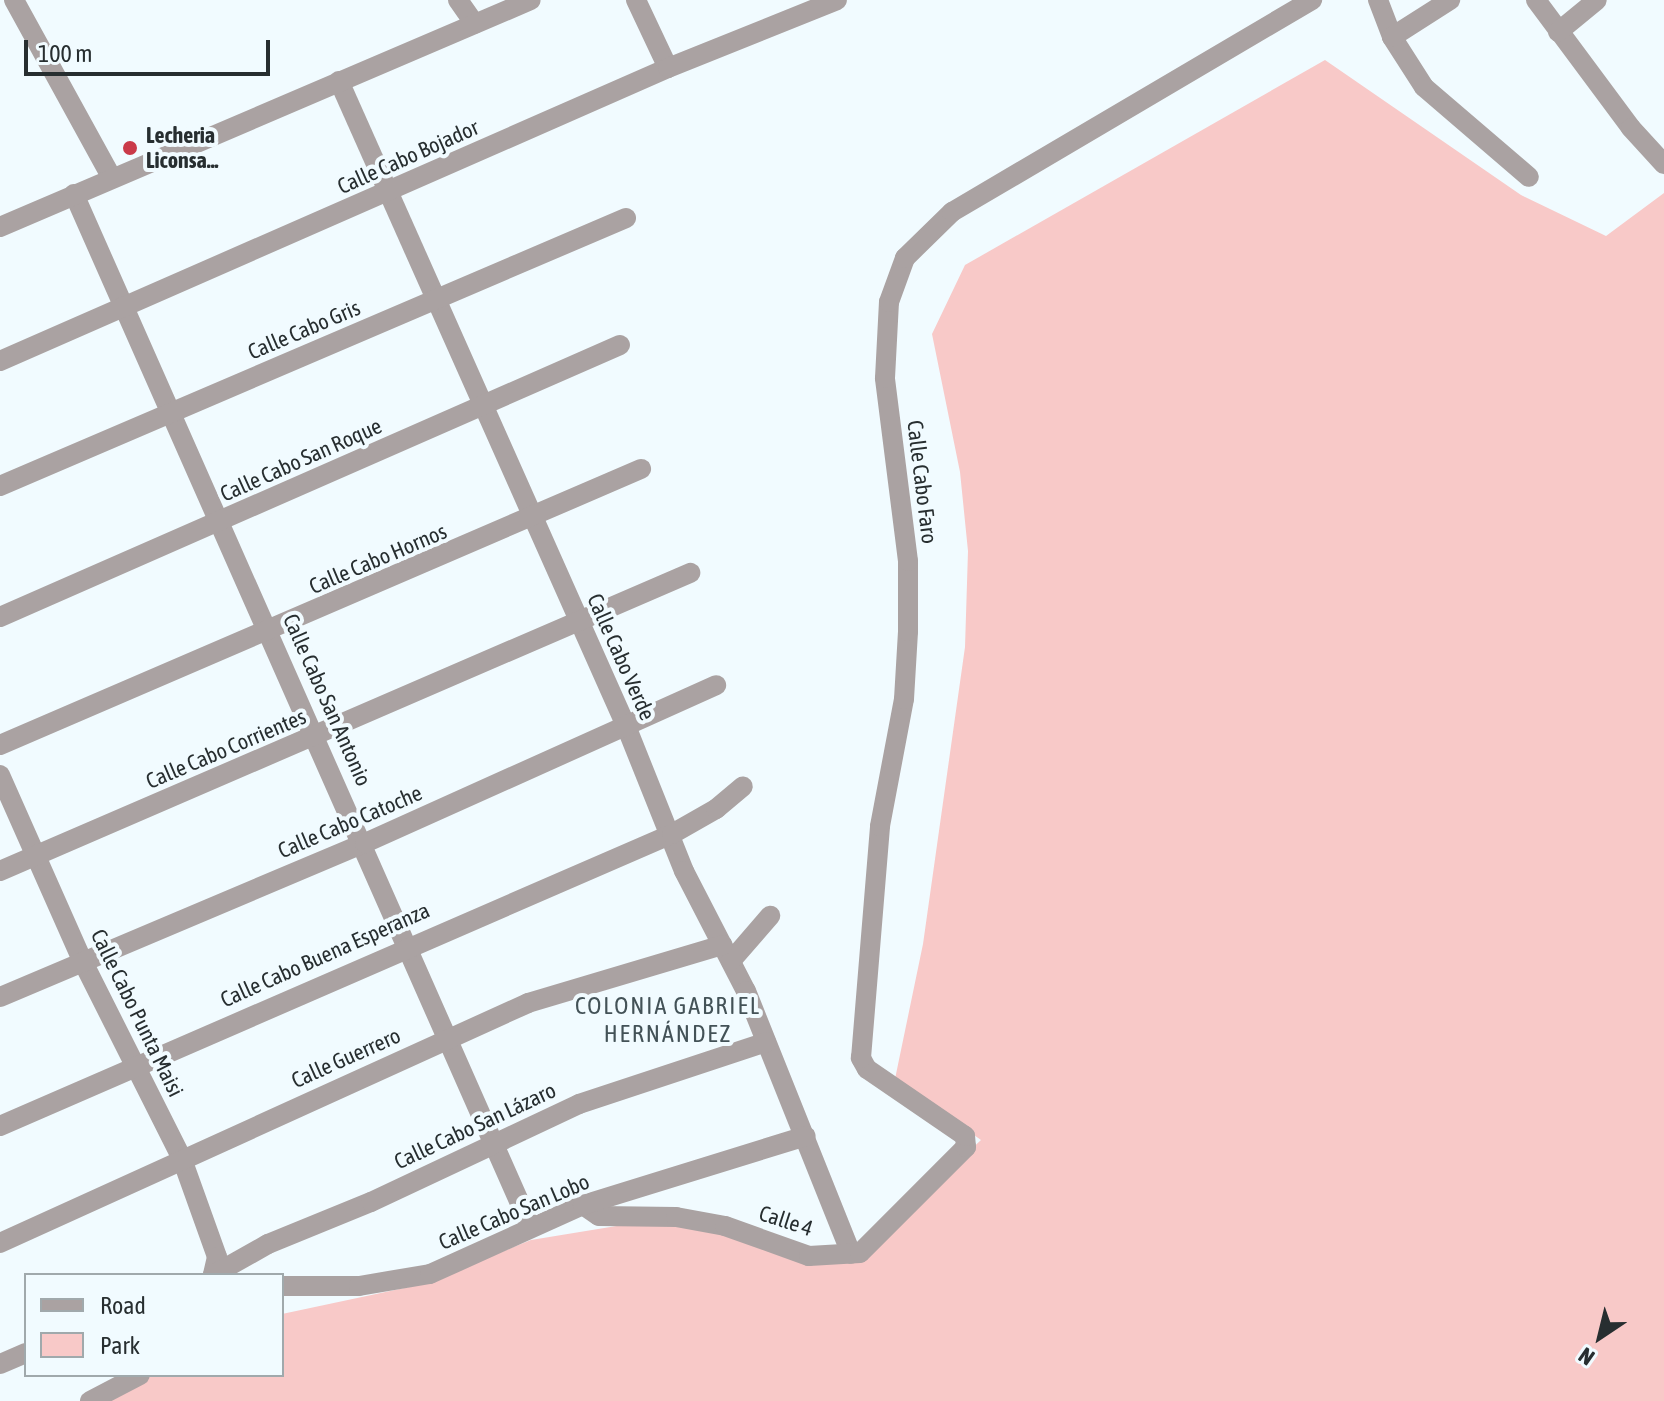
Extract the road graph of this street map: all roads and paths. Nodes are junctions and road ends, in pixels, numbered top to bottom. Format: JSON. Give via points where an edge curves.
{"nodes":[{"id":1,"x":14,"y":0,"type":"edge"},
{"id":2,"x":458,"y":0,"type":"edge"},
{"id":3,"x":531,"y":0,"type":"edge"},
{"id":4,"x":636,"y":0,"type":"edge"},
{"id":5,"x":837,"y":0,"type":"edge"},
{"id":6,"x":1312,"y":0,"type":"edge"},
{"id":7,"x":1378,"y":0,"type":"edge"},
{"id":8,"x":1450,"y":0,"type":"edge"},
{"id":9,"x":1536,"y":0,"type":"edge"},
{"id":10,"x":1597,"y":0,"type":"edge"},
{"id":11,"x":475,"y":24,"type":"junction"},
{"id":12,"x":1558,"y":32,"type":"junction"},
{"id":13,"x":1392,"y":37,"type":"junction"},
{"id":14,"x":668,"y":68,"type":"junction"},
{"id":15,"x":339,"y":81,"type":"junction"},
{"id":16,"x":1664,"y":164,"type":"edge"},
{"id":17,"x":1529,"y":177,"type":"dead end"},
{"id":18,"x":112,"y":178,"type":"junction"},
{"id":19,"x":387,"y":193,"type":"junction"},
{"id":20,"x":74,"y":194,"type":"junction"},
{"id":21,"x":626,"y":218,"type":"dead end"},
{"id":22,"x":0,"y":227,"type":"edge"},
{"id":23,"x":437,"y":300,"type":"junction"},
{"id":24,"x":123,"y":308,"type":"junction"},
{"id":25,"x":620,"y":345,"type":"dead end"},
{"id":26,"x":0,"y":361,"type":"edge"},
{"id":27,"x":483,"y":405,"type":"junction"},
{"id":28,"x":171,"y":412,"type":"junction"},
{"id":29,"x":641,"y":469,"type":"dead end"},
{"id":30,"x":0,"y":486,"type":"edge"},
{"id":31,"x":534,"y":518,"type":"junction"},
{"id":32,"x":220,"y":522,"type":"junction"},
{"id":33,"x":690,"y":573,"type":"dead end"},
{"id":34,"x":0,"y":617,"type":"edge"},
{"id":35,"x":579,"y":625,"type":"junction"},
{"id":36,"x":271,"y":631,"type":"junction"},
{"id":37,"x":716,"y":685,"type":"dead end"},
{"id":38,"x":626,"y":726,"type":"junction"},
{"id":39,"x":316,"y":736,"type":"junction"},
{"id":40,"x":0,"y":745,"type":"edge"},
{"id":41,"x":0,"y":775,"type":"edge"},
{"id":42,"x":743,"y":786,"type":"dead end"},
{"id":43,"x":672,"y":834,"type":"junction"},
{"id":44,"x":365,"y":843,"type":"junction"},
{"id":45,"x":38,"y":855,"type":"junction"},
{"id":46,"x":0,"y":871,"type":"edge"},
{"id":47,"x":770,"y":916,"type":"dead end"},
{"id":48,"x":405,"y":946,"type":"junction"},
{"id":49,"x":727,"y":953,"type":"junction"},
{"id":50,"x":83,"y":962,"type":"junction"},
{"id":51,"x":0,"y":997,"type":"edge"},
{"id":52,"x":446,"y":1039,"type":"junction"},
{"id":53,"x":766,"y":1042,"type":"junction"},
{"id":54,"x":136,"y":1064,"type":"junction"},
{"id":55,"x":0,"y":1126,"type":"edge"},
{"id":56,"x":806,"y":1136,"type":"junction"},
{"id":57,"x":491,"y":1142,"type":"junction"},
{"id":58,"x":182,"y":1159,"type":"junction"},
{"id":59,"x":587,"y":1209,"type":"junction"},
{"id":60,"x":531,"y":1228,"type":"junction"},
{"id":61,"x":0,"y":1243,"type":"edge"},
{"id":62,"x":851,"y":1254,"type":"junction"},
{"id":63,"x":213,"y":1273,"type":"edge"},
{"id":64,"x":217,"y":1273,"type":"edge"},
{"id":65,"x":284,"y":1286,"type":"edge"},
{"id":66,"x":24,"y":1354,"type":"edge"},
{"id":67,"x":0,"y":1364,"type":"edge"},
{"id":68,"x":136,"y":1377,"type":"edge"},
{"id":69,"x":90,"y":1401,"type":"edge"}],
"edges":[{"from":1,"to":18,"type":"street"},
{"from":2,"to":11,"type":"street"},
{"from":3,"to":11,"type":"street"},
{"from":4,"to":14,"type":"street"},
{"from":5,"to":14,"type":"street","name":"Calle Cabo Bojador"},
{"from":6,"to":62,"type":"street","name":"Calle Cabo Faro","via":[[952,212],[905,258],[889,302],[885,378],[908,561],[908,631],[904,699],[880,826],[861,1058],[867,1069],[968,1141],[872,1245]]},
{"from":7,"to":13,"type":"street"},
{"from":8,"to":13,"type":"street"},
{"from":9,"to":12,"type":"street"},
{"from":10,"to":12,"type":"street"},
{"from":11,"to":15,"type":"street"},
{"from":12,"to":16,"type":"street"},
{"from":13,"to":17,"type":"street","via":[[1424,87]]},
{"from":14,"to":19,"type":"street","name":"Calle Cabo Bojador"},
{"from":15,"to":18,"type":"street"},
{"from":15,"to":19,"type":"street","name":"Calle Cabo Verde"},
{"from":18,"to":20,"type":"street"},
{"from":19,"to":23,"type":"street","name":"Calle Cabo Verde"},
{"from":19,"to":24,"type":"street","name":"Calle Cabo Bojador"},
{"from":20,"to":22,"type":"street"},
{"from":20,"to":24,"type":"street","name":"Calle Cabo San Antonio"},
{"from":21,"to":23,"type":"street","name":"Calle Cabo Gris"},
{"from":23,"to":27,"type":"street","name":"Calle Cabo Verde"},
{"from":23,"to":28,"type":"street","name":"Calle Cabo Gris"},
{"from":24,"to":26,"type":"street","name":"Calle Cabo Bojador"},
{"from":24,"to":28,"type":"street","name":"Calle Cabo San Antonio"},
{"from":25,"to":27,"type":"street","name":"Calle Cabo San Roque"},
{"from":27,"to":31,"type":"street","name":"Calle Cabo Verde"},
{"from":27,"to":32,"type":"street","name":"Calle Cabo San Roque"},
{"from":28,"to":30,"type":"street","name":"Calle Cabo Gris"},
{"from":28,"to":32,"type":"street","name":"Calle Cabo San Antonio"},
{"from":29,"to":31,"type":"street","name":"Calle Cabo Hornos"},
{"from":31,"to":35,"type":"street","name":"Calle Cabo Verde"},
{"from":31,"to":36,"type":"street","name":"Calle Cabo Hornos"},
{"from":32,"to":34,"type":"street","name":"Calle Cabo San Roque"},
{"from":32,"to":36,"type":"street","name":"Calle Cabo San Antonio"},
{"from":33,"to":35,"type":"street","name":"Calle Cabo Corrientes"},
{"from":35,"to":38,"type":"street","name":"Calle Cabo Verde"},
{"from":35,"to":39,"type":"street","name":"Calle Cabo Corrientes"},
{"from":36,"to":39,"type":"street","name":"Calle Cabo San Antonio"},
{"from":36,"to":40,"type":"street","name":"Calle Cabo Hornos"},
{"from":37,"to":38,"type":"street","name":"Calle Cabo Catoche"},
{"from":38,"to":43,"type":"street","name":"Calle Cabo Verde"},
{"from":38,"to":44,"type":"street","name":"Calle Cabo Catoche"},
{"from":39,"to":44,"type":"street","name":"Calle Cabo San Antonio"},
{"from":39,"to":45,"type":"street","name":"Calle Cabo Corrientes"},
{"from":41,"to":45,"type":"street","name":"Calle Cabo Punta Maisi"},
{"from":42,"to":43,"type":"street","name":"Calle Cabo Buena Esperanza"},
{"from":43,"to":48,"type":"street","name":"Calle Cabo Buena Esperanza"},
{"from":43,"to":49,"type":"street","name":"Calle Cabo Verde","via":[[684,871]]},
{"from":44,"to":48,"type":"street","name":"Calle Cabo San Antonio"},
{"from":44,"to":50,"type":"street","name":"Calle Cabo Catoche"},
{"from":45,"to":46,"type":"street","name":"Calle Cabo Corrientes"},
{"from":45,"to":50,"type":"street","name":"Calle Cabo Punta Maisi"},
{"from":47,"to":49,"type":"street"},
{"from":48,"to":52,"type":"street","name":"Calle Cabo San Antonio"},
{"from":48,"to":54,"type":"street","name":"Calle Cabo Buena Esperanza"},
{"from":49,"to":52,"type":"street","name":"Calle Guerrero","via":[[528,1003]]},
{"from":49,"to":53,"type":"street","name":"Calle Cabo Verde"},
{"from":50,"to":51,"type":"street","name":"Calle Cabo Catoche"},
{"from":50,"to":54,"type":"street","name":"Calle Cabo Punta Maisi"},
{"from":52,"to":57,"type":"street","name":"Calle Cabo San Antonio"},
{"from":52,"to":58,"type":"street","name":"Calle Guerrero"},
{"from":53,"to":56,"type":"street","name":"Calle Cabo Verde"},
{"from":53,"to":57,"type":"street","name":"Calle Cabo San Lázaro","via":[[579,1104]]},
{"from":54,"to":55,"type":"street","name":"Calle Cabo Buena Esperanza"},
{"from":54,"to":58,"type":"street","name":"Calle Cabo Punta Maisi"},
{"from":56,"to":59,"type":"street","name":"Calle Cabo San Lobo"},
{"from":56,"to":62,"type":"street","name":"Calle Cabo Verde"},
{"from":57,"to":60,"type":"street","name":"Calle Cabo San Antonio"},
{"from":57,"to":64,"type":"street","name":"Calle Cabo San Lázaro","via":[[371,1202],[268,1244]]},
{"from":58,"to":61,"type":"street","name":"Calle Guerrero"},
{"from":58,"to":63,"type":"street","name":"Calle Cabo Punta Maisi","via":[[217,1257]]},
{"from":59,"to":60,"type":"street","name":"Calle Cabo San Lobo"},
{"from":59,"to":62,"type":"street","name":"Calle 4","via":[[725,1226],[809,1256]]},
{"from":60,"to":65,"type":"street","name":"Calle Cabo San Lobo","via":[[430,1274],[359,1286]]},
{"from":66,"to":67,"type":"street"},
{"from":68,"to":69,"type":"street"}]}
